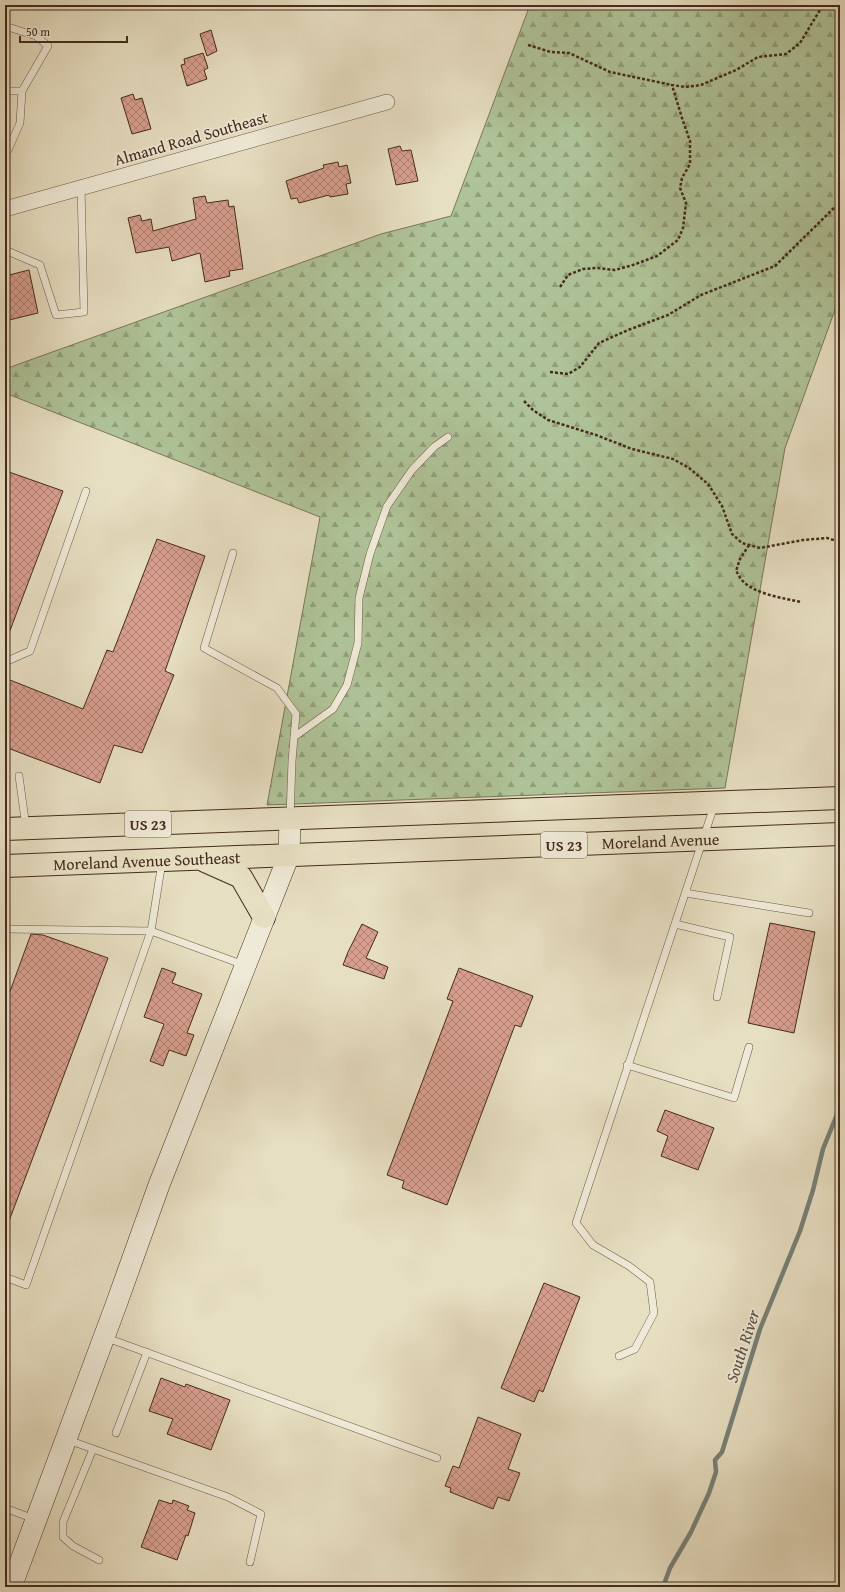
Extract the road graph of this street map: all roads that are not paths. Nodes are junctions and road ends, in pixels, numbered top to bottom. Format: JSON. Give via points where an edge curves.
{"nodes":[{"id":1,"x":5,"y":26,"type":"edge"},
{"id":2,"x":5,"y":91,"type":"edge"},
{"id":3,"x":22,"y":91,"type":"junction"},
{"id":4,"x":387,"y":102,"type":"dead end"},
{"id":5,"x":5,"y":152,"type":"edge"},
{"id":6,"x":81,"y":188,"type":"junction"},
{"id":7,"x":5,"y":209,"type":"edge"},
{"id":8,"x":5,"y":250,"type":"edge"},
{"id":9,"x":448,"y":437,"type":"dead end"},
{"id":10,"x":86,"y":491,"type":"dead end"},
{"id":11,"x":233,"y":553,"type":"dead end"},
{"id":12,"x":5,"y":662,"type":"edge"},
{"id":13,"x":294,"y":737,"type":"junction"},
{"id":14,"x":20,"y":776,"type":"dead end"},
{"id":15,"x":840,"y":798,"type":"edge"},
{"id":16,"x":715,"y":802,"type":"junction"},
{"id":17,"x":290,"y":819,"type":"junction"},
{"id":18,"x":15,"y":828,"type":"edge"},
{"id":19,"x":840,"y":834,"type":"edge"},
{"id":20,"x":703,"y":840,"type":"junction"},
{"id":21,"x":288,"y":855,"type":"junction"},
{"id":22,"x":200,"y":858,"type":"junction"},
{"id":23,"x":162,"y":860,"type":"junction"},
{"id":24,"x":5,"y":866,"type":"edge"},
{"id":25,"x":685,"y":893,"type":"junction"},
{"id":26,"x":809,"y":912,"type":"dead end"},
{"id":27,"x":264,"y":917,"type":"junction"},
{"id":28,"x":675,"y":924,"type":"junction"},
{"id":29,"x":5,"y":929,"type":"edge"},
{"id":30,"x":151,"y":931,"type":"junction"},
{"id":31,"x":245,"y":965,"type":"junction"},
{"id":32,"x":717,"y":997,"type":"dead end"},
{"id":33,"x":749,"y":1047,"type":"dead end"},
{"id":34,"x":627,"y":1065,"type":"junction"},
{"id":35,"x":5,"y":1278,"type":"edge"},
{"id":36,"x":105,"y":1337,"type":"junction"},
{"id":37,"x":147,"y":1352,"type":"junction"},
{"id":38,"x":619,"y":1356,"type":"dead end"},
{"id":39,"x":116,"y":1433,"type":"dead end"},
{"id":40,"x":66,"y":1439,"type":"junction"},
{"id":41,"x":93,"y":1449,"type":"junction"},
{"id":42,"x":437,"y":1458,"type":"dead end"},
{"id":43,"x":5,"y":1508,"type":"edge"},
{"id":44,"x":36,"y":1520,"type":"junction"},
{"id":45,"x":99,"y":1560,"type":"dead end"},
{"id":46,"x":250,"y":1562,"type":"dead end"},
{"id":47,"x":11,"y":1587,"type":"edge"}],
"edges":[{"from":1,"to":3,"type":"lane","via":[[36,36],[48,46]]},
{"from":2,"to":3,"type":"lane"},
{"from":3,"to":5,"type":"lane","via":[[20,123]]},
{"from":4,"to":6,"type":"street","name":"Almand Road Southeast"},
{"from":6,"to":7,"type":"street","name":"Almand Road Southeast"},
{"from":6,"to":8,"type":"lane","via":[[84,312],[56,315],[40,264]]},
{"from":9,"to":13,"type":"lane","via":[[412,470],[387,506],[370,554],[359,598],[358,642],[347,685],[333,709]]},
{"from":10,"to":12,"type":"lane","via":[[30,651]]},
{"from":11,"to":13,"type":"lane","via":[[204,648],[277,688],[296,714]]},
{"from":13,"to":17,"type":"lane"},
{"from":14,"to":18,"type":"lane"},
{"from":15,"to":16,"type":"highway","number":"US 23"},
{"from":16,"to":17,"type":"highway","number":"US 23"},
{"from":16,"to":20,"type":"lane"},
{"from":17,"to":18,"type":"highway","number":"US 23"},
{"from":17,"to":21,"type":"street"},
{"from":19,"to":20,"type":"highway","name":"Moreland Avenue","number":"US 23"},
{"from":20,"to":21,"type":"highway","name":"Moreland Avenue","number":"US 23"},
{"from":20,"to":25,"type":"lane"},
{"from":21,"to":22,"type":"highway","name":"Moreland Avenue Southeast","number":"US 23"},
{"from":21,"to":27,"type":"street"},
{"from":22,"to":23,"type":"highway","name":"Moreland Avenue Southeast","number":"US 23"},
{"from":22,"to":27,"type":"highway","via":[[241,877]]},
{"from":23,"to":24,"type":"highway","name":"Moreland Avenue Southeast","number":"US 23"},
{"from":23,"to":30,"type":"lane"},
{"from":25,"to":26,"type":"lane"},
{"from":25,"to":28,"type":"lane"},
{"from":27,"to":31,"type":"street"},
{"from":28,"to":32,"type":"lane","via":[[730,937]]},
{"from":28,"to":34,"type":"lane"},
{"from":29,"to":30,"type":"lane"},
{"from":30,"to":31,"type":"lane"},
{"from":30,"to":35,"type":"lane","via":[[26,1285]]},
{"from":31,"to":36,"type":"street","via":[[159,1185]]},
{"from":33,"to":34,"type":"lane","via":[[734,1098]]},
{"from":34,"to":38,"type":"lane","via":[[576,1223],[593,1245],[650,1282],[654,1313],[635,1349]]},
{"from":36,"to":37,"type":"lane"},
{"from":36,"to":40,"type":"street"},
{"from":37,"to":39,"type":"lane"},
{"from":37,"to":42,"type":"lane"},
{"from":40,"to":41,"type":"lane"},
{"from":40,"to":44,"type":"street"},
{"from":41,"to":45,"type":"lane","via":[[63,1522],[63,1537],[73,1546]]},
{"from":41,"to":46,"type":"lane","via":[[228,1497],[261,1514]]},
{"from":43,"to":44,"type":"lane"},
{"from":44,"to":47,"type":"street"}]}
